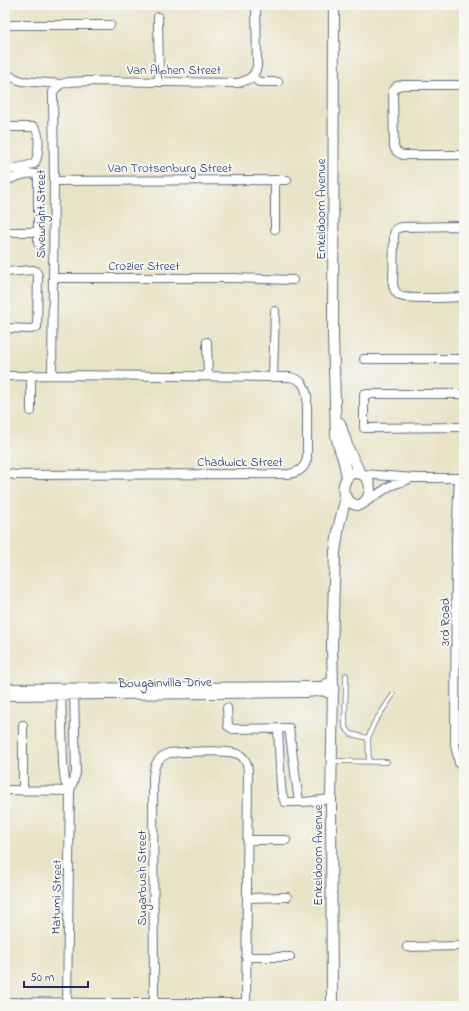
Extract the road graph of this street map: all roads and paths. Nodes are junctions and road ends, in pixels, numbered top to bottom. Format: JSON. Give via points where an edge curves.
{"nodes":[{"id":1,"x":256,"y":5,"type":"edge"},
{"id":2,"x":334,"y":5,"type":"edge"},
{"id":3,"x":158,"y":17,"type":"dead end"},
{"id":4,"x":5,"y":25,"type":"edge"},
{"id":5,"x":110,"y":25,"type":"dead end"},
{"id":6,"x":254,"y":75,"type":"junction"},
{"id":7,"x":12,"y":76,"type":"dead end"},
{"id":8,"x":159,"y":82,"type":"junction"},
{"id":9,"x":278,"y":82,"type":"dead end"},
{"id":10,"x":61,"y":84,"type":"junction"},
{"id":11,"x":464,"y":84,"type":"edge"},
{"id":12,"x":5,"y":127,"type":"edge"},
{"id":13,"x":464,"y":155,"type":"edge"},
{"id":14,"x":5,"y":171,"type":"edge"},
{"id":15,"x":275,"y":180,"type":"junction"},
{"id":16,"x":287,"y":180,"type":"dead end"},
{"id":17,"x":5,"y":181,"type":"edge"},
{"id":18,"x":54,"y":181,"type":"junction"},
{"id":19,"x":464,"y":226,"type":"edge"},
{"id":20,"x":275,"y":229,"type":"dead end"},
{"id":21,"x":5,"y":232,"type":"edge"},
{"id":22,"x":38,"y":232,"type":"junction"},
{"id":23,"x":38,"y":243,"type":"dead end"},
{"id":24,"x":5,"y":272,"type":"edge"},
{"id":25,"x":53,"y":278,"type":"junction"},
{"id":26,"x":293,"y":280,"type":"dead end"},
{"id":27,"x":464,"y":297,"type":"edge"},
{"id":28,"x":275,"y":311,"type":"dead end"},
{"id":29,"x":5,"y":328,"type":"edge"},
{"id":30,"x":207,"y":342,"type":"dead end"},
{"id":31,"x":364,"y":359,"type":"dead end"},
{"id":32,"x":464,"y":359,"type":"edge"},
{"id":33,"x":31,"y":375,"type":"junction"},
{"id":34,"x":52,"y":375,"type":"junction"},
{"id":35,"x":208,"y":376,"type":"junction"},
{"id":36,"x":273,"y":376,"type":"junction"},
{"id":37,"x":5,"y":378,"type":"edge"},
{"id":38,"x":464,"y":394,"type":"edge"},
{"id":39,"x":31,"y":411,"type":"dead end"},
{"id":40,"x":336,"y":414,"type":"junction"},
{"id":41,"x":464,"y":427,"type":"edge"},
{"id":42,"x":5,"y":473,"type":"edge"},
{"id":43,"x":361,"y":474,"type":"junction"},
{"id":44,"x":347,"y":477,"type":"junction"},
{"id":45,"x":414,"y":478,"type":"junction"},
{"id":46,"x":462,"y":478,"type":"edge"},
{"id":47,"x":346,"y":497,"type":"junction"},
{"id":48,"x":362,"y":504,"type":"junction"},
{"id":49,"x":339,"y":525,"type":"junction"},
{"id":50,"x":346,"y":675,"type":"dead end"},
{"id":51,"x":5,"y":688,"type":"edge"},
{"id":52,"x":329,"y":688,"type":"junction"},
{"id":53,"x":62,"y":692,"type":"junction"},
{"id":54,"x":74,"y":692,"type":"junction"},
{"id":55,"x":393,"y":695,"type":"dead end"},
{"id":56,"x":5,"y":696,"type":"edge"},
{"id":57,"x":227,"y":708,"type":"dead end"},
{"id":58,"x":23,"y":725,"type":"dead end"},
{"id":59,"x":278,"y":728,"type":"junction"},
{"id":60,"x":368,"y":738,"type":"junction"},
{"id":61,"x":332,"y":761,"type":"junction"},
{"id":62,"x":369,"y":762,"type":"junction"},
{"id":63,"x":387,"y":762,"type":"dead end"},
{"id":64,"x":464,"y":769,"type":"edge"},
{"id":65,"x":5,"y":790,"type":"edge"},
{"id":66,"x":22,"y":791,"type":"junction"},
{"id":67,"x":70,"y":791,"type":"junction"},
{"id":68,"x":331,"y":799,"type":"junction"},
{"id":69,"x":299,"y":802,"type":"junction"},
{"id":70,"x":248,"y":840,"type":"junction"},
{"id":71,"x":286,"y":840,"type":"dead end"},
{"id":72,"x":287,"y":897,"type":"dead end"},
{"id":73,"x":247,"y":898,"type":"junction"},
{"id":74,"x":464,"y":946,"type":"edge"},
{"id":75,"x":407,"y":947,"type":"dead end"},
{"id":76,"x":246,"y":957,"type":"junction"},
{"id":77,"x":290,"y":957,"type":"dead end"},
{"id":78,"x":5,"y":1002,"type":"edge"},
{"id":79,"x":56,"y":1002,"type":"junction"},
{"id":80,"x":68,"y":1002,"type":"junction"},
{"id":81,"x":154,"y":1002,"type":"junction"},
{"id":82,"x":28,"y":1004,"type":"edge"},
{"id":83,"x":246,"y":1004,"type":"edge"},
{"id":84,"x":96,"y":1005,"type":"edge"},
{"id":85,"x":111,"y":1005,"type":"edge"},
{"id":86,"x":48,"y":1006,"type":"edge"},
{"id":87,"x":332,"y":1006,"type":"edge"}],
"edges":[{"from":1,"to":6,"type":"street","via":[[257,66]]},
{"from":2,"to":40,"type":"street","name":"Enkeldoorn Avenue","via":[[333,337]]},
{"from":3,"to":8,"type":"street"},
{"from":4,"to":5,"type":"street"},
{"from":6,"to":8,"type":"street","name":"Van Alphen Street","via":[[238,83]]},
{"from":6,"to":9,"type":"street","via":[[259,82]]},
{"from":7,"to":10,"type":"street","via":[[22,80]]},
{"from":8,"to":10,"type":"street","name":"Van Alphen Street","via":[[88,81]]},
{"from":10,"to":18,"type":"street","name":"Sivewright Street","via":[[56,88],[53,98]]},
{"from":11,"to":13,"type":"street","via":[[403,85],[397,86],[393,92],[394,147],[398,154]]},
{"from":12,"to":14,"type":"street","via":[[37,129],[38,155],[34,164]]},
{"from":15,"to":16,"type":"street","name":"Van Trotsenburg Street"},
{"from":15,"to":18,"type":"street","name":"Van Trotsenburg Street"},
{"from":15,"to":20,"type":"street"},
{"from":17,"to":22,"type":"street","via":[[26,174],[38,175]]},
{"from":18,"to":25,"type":"street","name":"Sivewright Street"},
{"from":19,"to":27,"type":"street","via":[[396,229],[393,285],[395,292],[400,296],[410,298]]},
{"from":21,"to":22,"type":"street"},
{"from":22,"to":23,"type":"street"},
{"from":24,"to":29,"type":"street","via":[[32,270],[36,271],[38,276],[37,327]]},
{"from":25,"to":26,"type":"street","name":"Crozier Street"},
{"from":25,"to":34,"type":"street","name":"Sivewright Street"},
{"from":28,"to":36,"type":"street"},
{"from":30,"to":35,"type":"street"},
{"from":31,"to":32,"type":"street"},
{"from":33,"to":34,"type":"street","name":"Chadwick Street"},
{"from":33,"to":37,"type":"street","name":"Chadwick Street"},
{"from":33,"to":39,"type":"street"},
{"from":34,"to":35,"type":"street","name":"Chadwick Street"},
{"from":35,"to":36,"type":"street","name":"Chadwick Street"},
{"from":36,"to":42,"type":"street","name":"Chadwick Street","via":[[299,380],[305,387],[307,459],[306,465],[296,473]]},
{"from":38,"to":41,"type":"street","via":[[364,394],[364,428]]},
{"from":40,"to":43,"type":"street","name":"Enkeldoorn Avenue"},
{"from":40,"to":44,"type":"street","name":"Enkeldoorn Avenue","via":[[338,444]]},
{"from":43,"to":44,"type":"street","via":[[353,473]]},
{"from":43,"to":45,"type":"street"},
{"from":43,"to":48,"type":"street","name":"Enkeldoorn Avenue","via":[[368,479],[370,490]]},
{"from":44,"to":47,"type":"street","name":"Enkeldoorn Avenue","via":[[344,489]]},
{"from":45,"to":46,"type":"street"},
{"from":45,"to":48,"type":"street","via":[[390,486]]},
{"from":46,"to":64,"type":"street","name":"3rd Road","via":[[456,540],[455,745],[459,763]]},
{"from":47,"to":48,"type":"street","via":[[351,502]]},
{"from":47,"to":49,"type":"street","name":"Enkeldoorn Avenue"},
{"from":48,"to":49,"type":"street","name":"Enkeldoorn Avenue"},
{"from":49,"to":52,"type":"street","name":"Enkeldoorn Avenue","via":[[334,552],[332,671]]},
{"from":50,"to":60,"type":"lane","via":[[345,727],[351,734]]},
{"from":51,"to":53,"type":"street","name":"Bougainvilla Drive"},
{"from":52,"to":54,"type":"street","name":"Bougainvilla Drive"},
{"from":52,"to":61,"type":"street","name":"Enkeldoorn Avenue","via":[[332,705]]},
{"from":53,"to":54,"type":"street","name":"Bougainvilla Drive"},
{"from":53,"to":56,"type":"street","name":"Bougainvilla Drive"},
{"from":53,"to":67,"type":"street","name":"Matumi Street","via":[[65,782]]},
{"from":54,"to":67,"type":"street","name":"Matumi Street","via":[[76,773]]},
{"from":55,"to":60,"type":"lane","via":[[374,723]]},
{"from":57,"to":59,"type":"street","via":[[226,723],[233,729]]},
{"from":58,"to":66,"type":"street"},
{"from":59,"to":69,"type":"street","via":[[289,728]]},
{"from":59,"to":69,"type":"street","via":[[282,794],[286,802]]},
{"from":60,"to":62,"type":"lane"},
{"from":61,"to":62,"type":"lane"},
{"from":61,"to":68,"type":"street","name":"Enkeldoorn Avenue"},
{"from":62,"to":63,"type":"lane"},
{"from":65,"to":66,"type":"street"},
{"from":66,"to":67,"type":"street"},
{"from":67,"to":80,"type":"street","name":"Matumi Street"},
{"from":68,"to":69,"type":"street"},
{"from":68,"to":87,"type":"street","name":"Enkeldoorn Avenue"},
{"from":70,"to":71,"type":"street"},
{"from":70,"to":73,"type":"street"},
{"from":70,"to":81,"type":"street","name":"Sugarbush Street","via":[[248,772],[242,756],[236,753],[176,753],[161,756],[154,765],[153,777]]},
{"from":72,"to":73,"type":"street"},
{"from":73,"to":76,"type":"street"},
{"from":74,"to":75,"type":"street"},
{"from":76,"to":77,"type":"street"},
{"from":76,"to":83,"type":"street"},
{"from":78,"to":82,"type":"street"},
{"from":79,"to":80,"type":"street"},
{"from":79,"to":82,"type":"street"},
{"from":79,"to":86,"type":"street"},
{"from":80,"to":84,"type":"street"},
{"from":81,"to":83,"type":"street"},
{"from":81,"to":85,"type":"street"},
{"from":84,"to":85,"type":"street"}]}
